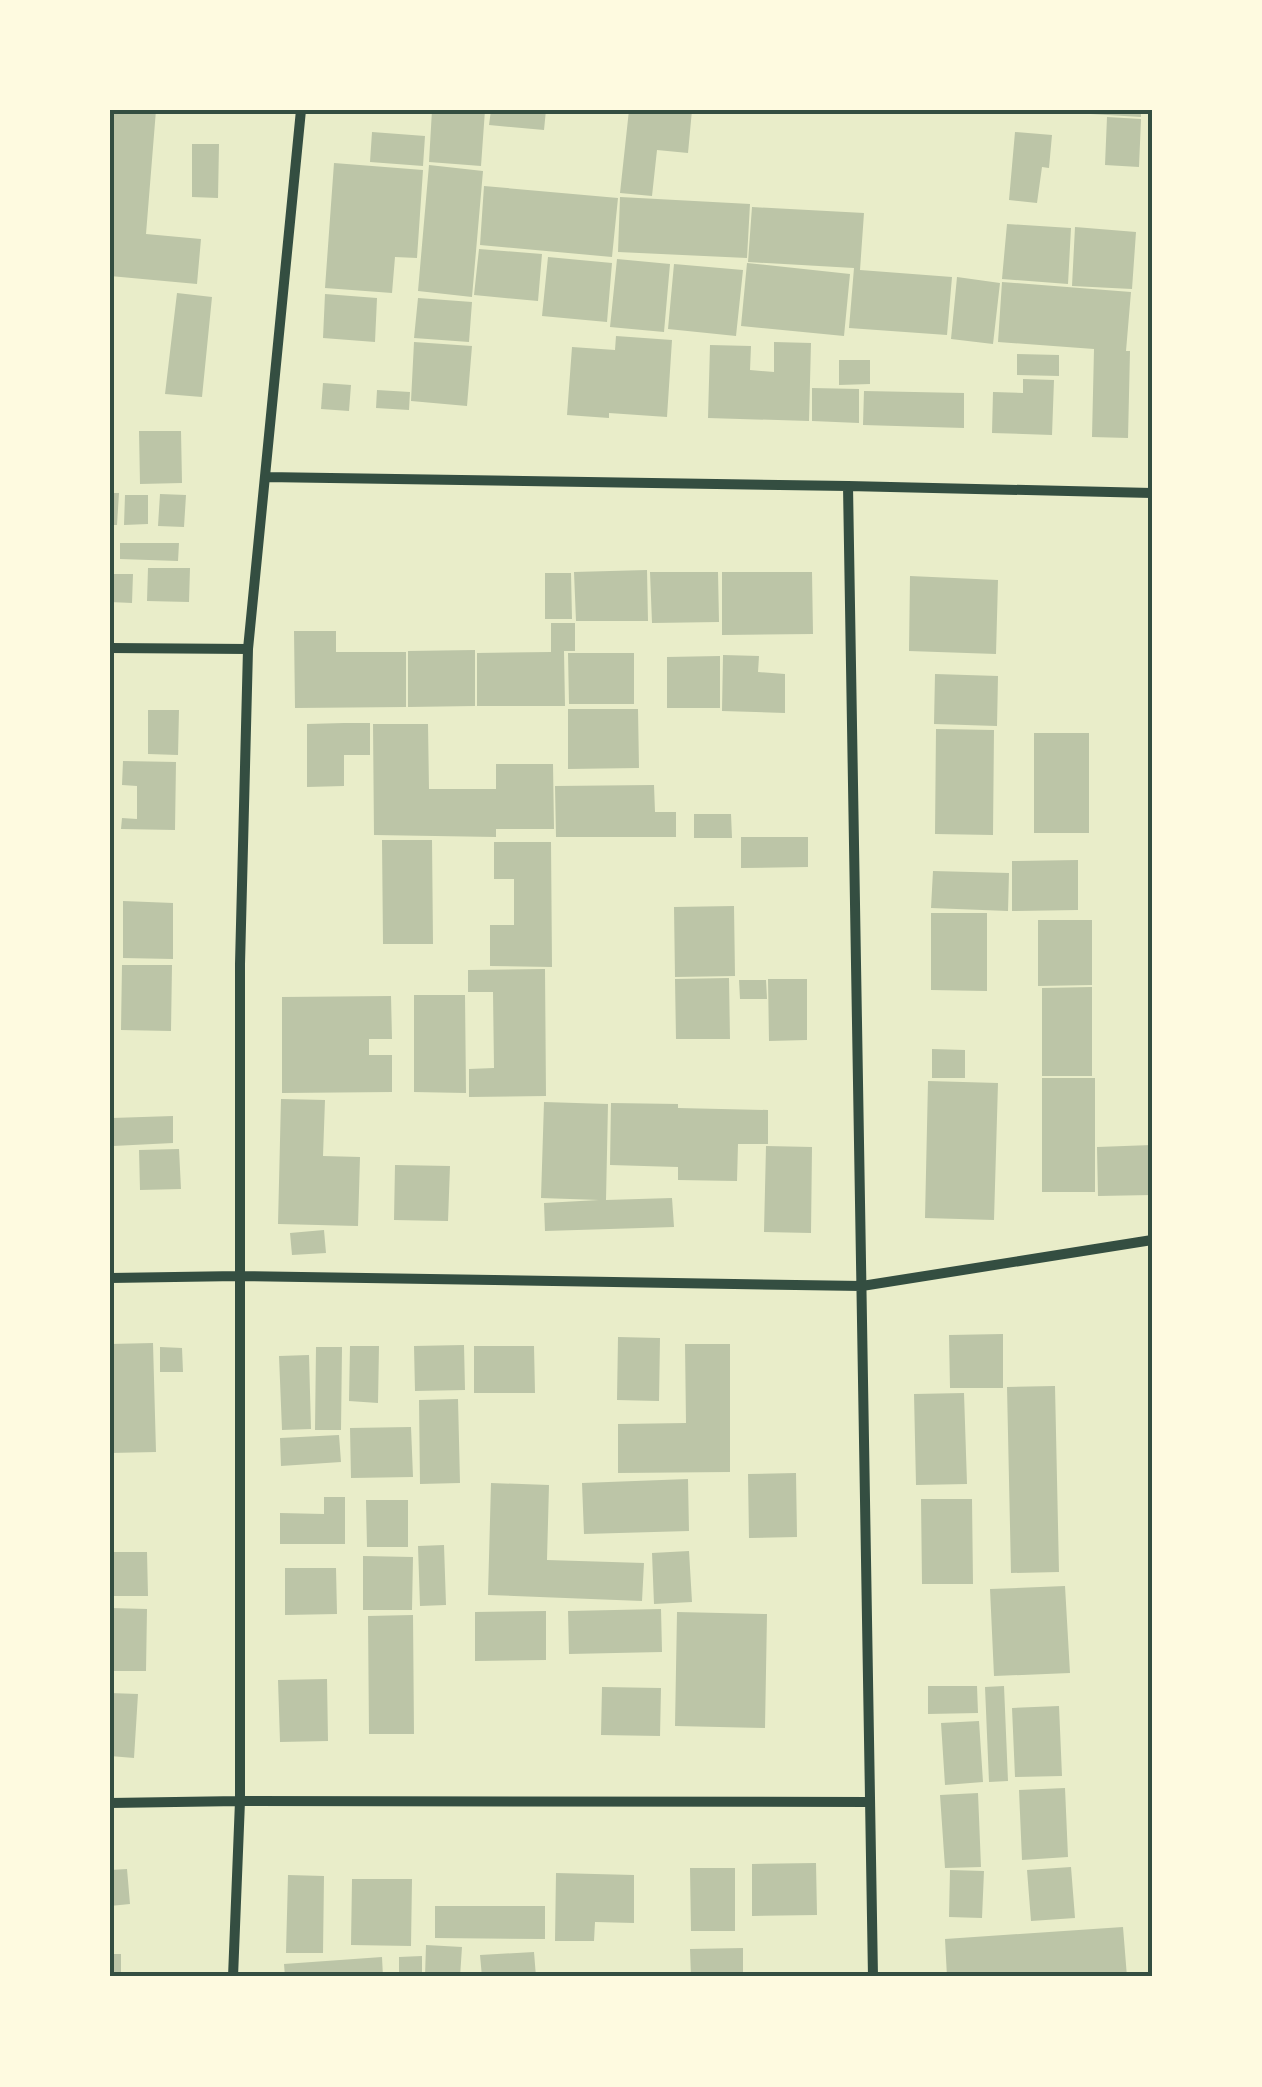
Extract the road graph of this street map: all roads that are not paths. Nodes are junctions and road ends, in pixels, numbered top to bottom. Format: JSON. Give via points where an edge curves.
{"nodes":[{"id":1,"x":301,"y":110,"type":"edge"},
{"id":2,"x":265,"y":477,"type":"junction"},
{"id":3,"x":848,"y":486,"type":"junction"},
{"id":4,"x":1152,"y":493,"type":"edge"},
{"id":5,"x":110,"y":648,"type":"edge"},
{"id":6,"x":248,"y":649,"type":"junction"},
{"id":7,"x":1152,"y":1240,"type":"edge"},
{"id":8,"x":239,"y":1276,"type":"junction"},
{"id":9,"x":110,"y":1278,"type":"edge"},
{"id":10,"x":862,"y":1286,"type":"junction"},
{"id":11,"x":240,"y":1801,"type":"junction"},
{"id":12,"x":870,"y":1802,"type":"junction"},
{"id":13,"x":110,"y":1803,"type":"edge"},
{"id":14,"x":234,"y":1977,"type":"edge"},
{"id":15,"x":873,"y":1977,"type":"edge"}],
"edges":[{"from":1,"to":2,"type":"street"},
{"from":2,"to":3,"type":"street"},
{"from":2,"to":6,"type":"street"},
{"from":3,"to":4,"type":"street"},
{"from":3,"to":10,"type":"street"},
{"from":5,"to":6,"type":"street"},
{"from":6,"to":8,"type":"street"},
{"from":7,"to":10,"type":"street"},
{"from":8,"to":9,"type":"street"},
{"from":8,"to":10,"type":"street"},
{"from":8,"to":11,"type":"street"},
{"from":10,"to":12,"type":"street"},
{"from":11,"to":12,"type":"street"},
{"from":11,"to":13,"type":"street"},
{"from":11,"to":14,"type":"street"},
{"from":12,"to":15,"type":"street"}]}
